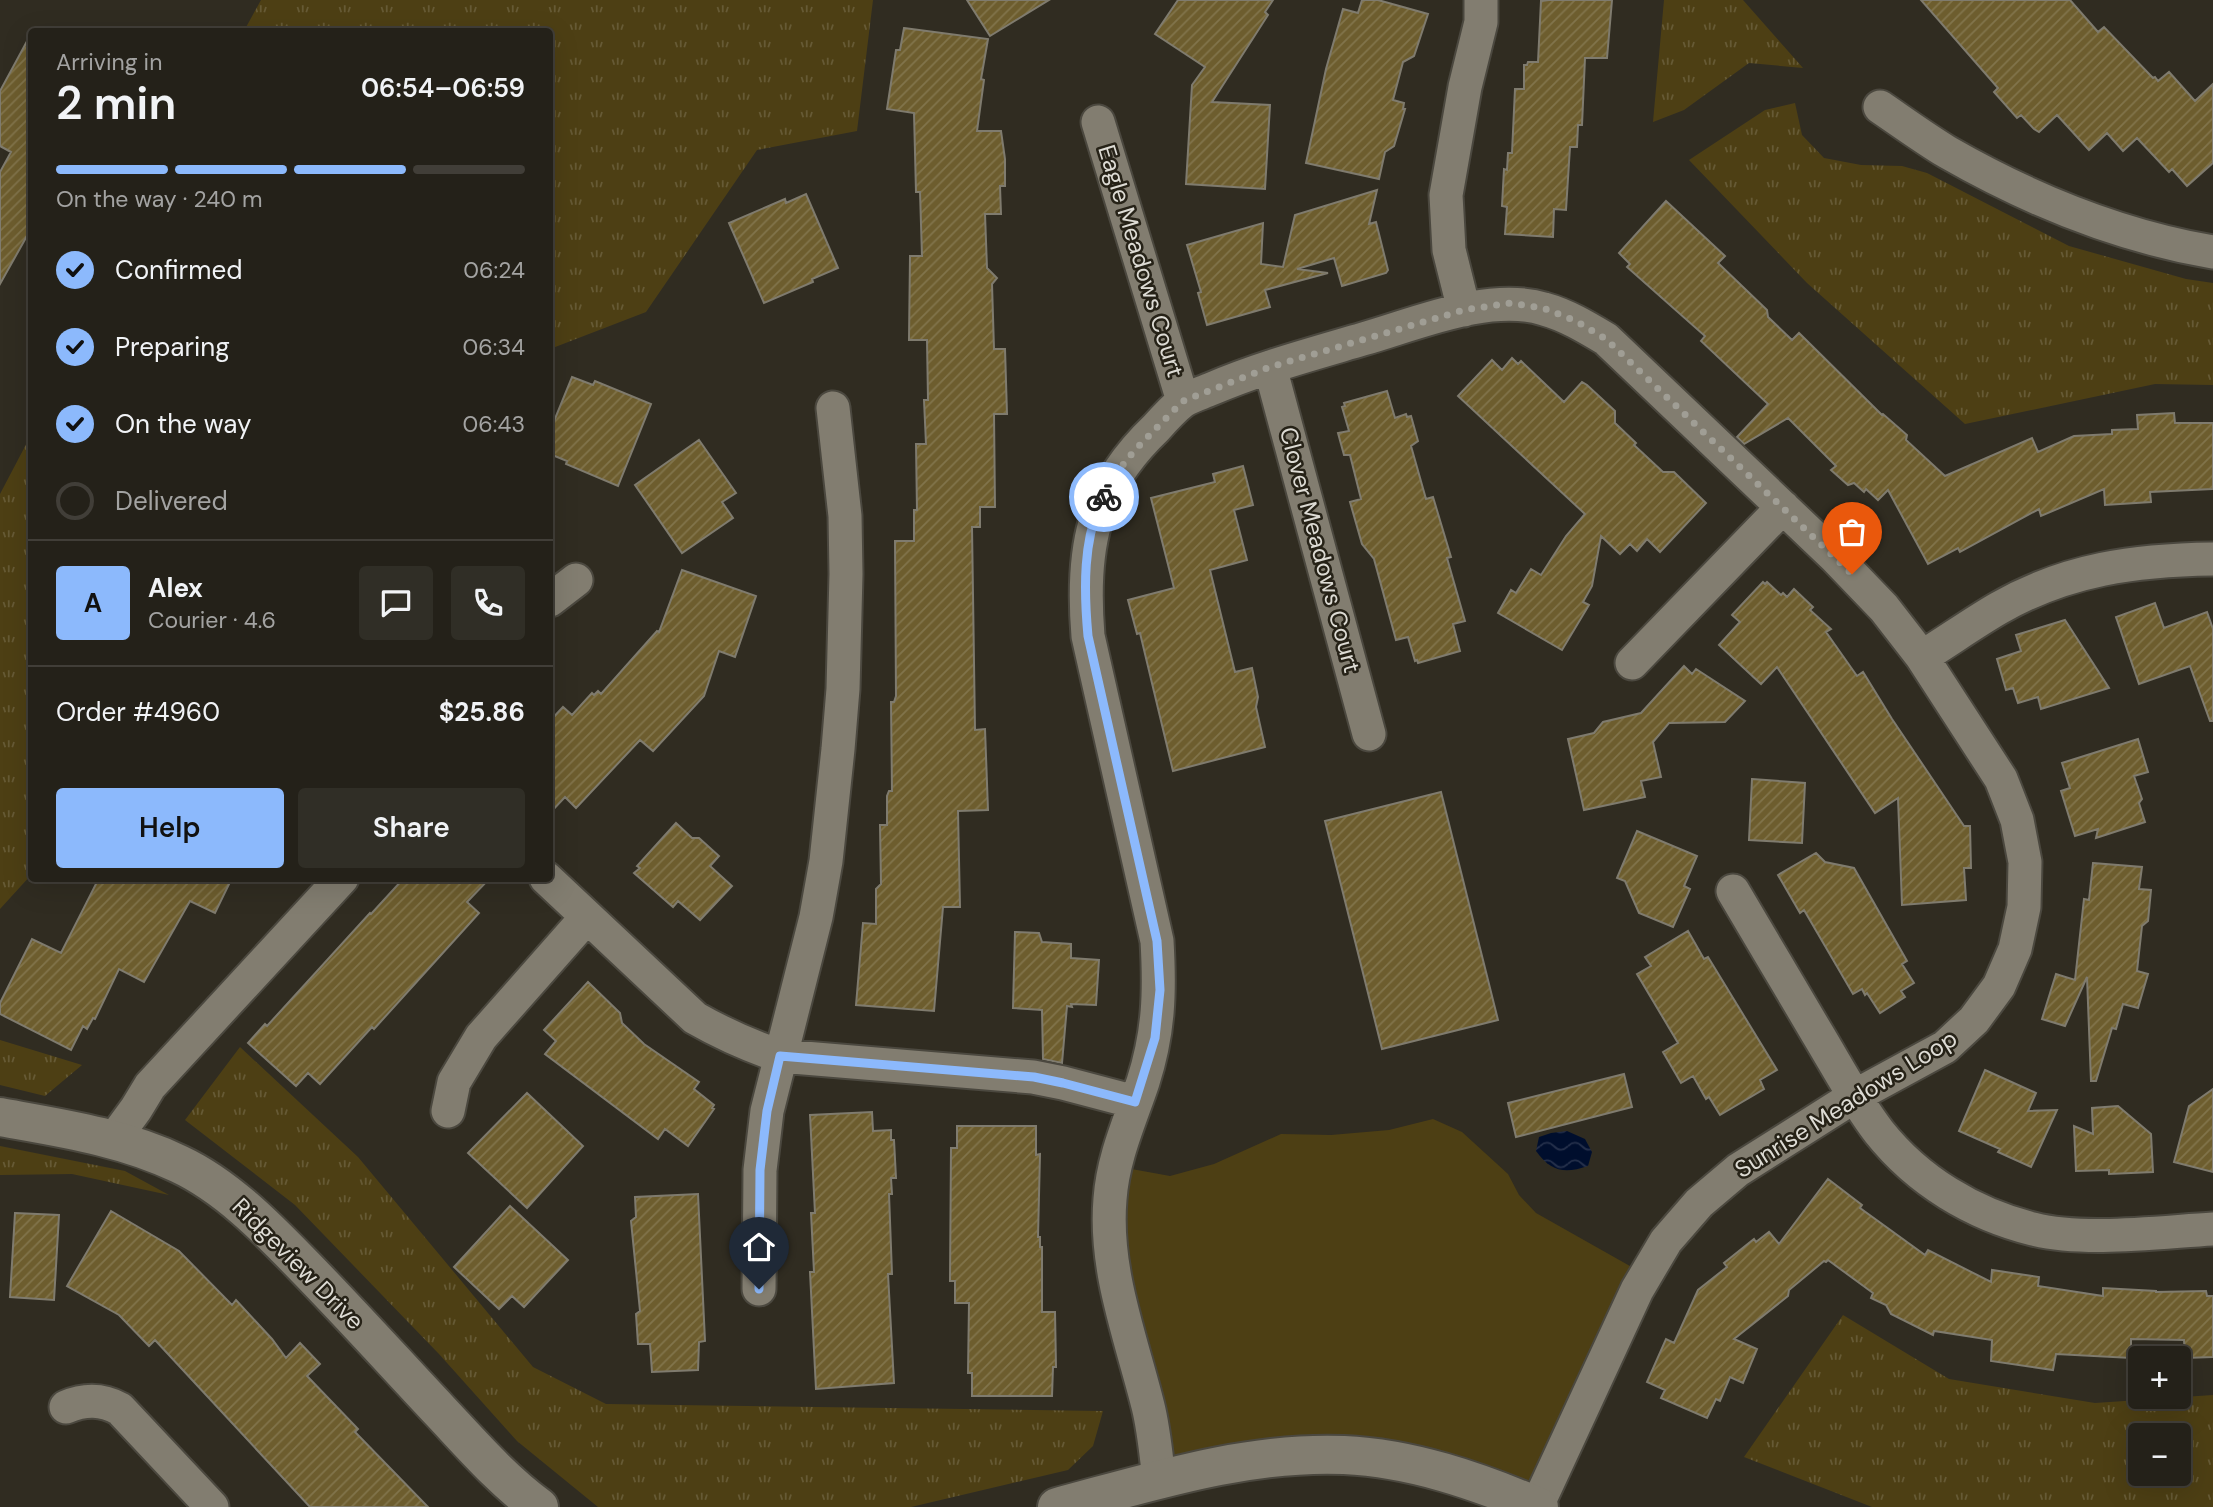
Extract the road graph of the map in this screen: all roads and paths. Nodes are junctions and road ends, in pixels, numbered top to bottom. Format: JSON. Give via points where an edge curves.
{"nodes":[{"id":1,"x":1481,"y":0,"type":"edge"},
{"id":2,"x":1880,"y":107,"type":"dead end"},
{"id":3,"x":1098,"y":122,"type":"dead end"},
{"id":4,"x":2213,"y":252,"type":"edge"},
{"id":5,"x":1464,"y":310,"type":"junction"},
{"id":6,"x":1270,"y":367,"type":"junction"},
{"id":7,"x":1183,"y":401,"type":"junction"},
{"id":8,"x":833,"y":408,"type":"dead end"},
{"id":9,"x":1783,"y":507,"type":"junction"},
{"id":10,"x":2213,"y":559,"type":"edge"},
{"id":11,"x":576,"y":580,"type":"dead end"},
{"id":12,"x":553,"y":598,"type":"edge"},
{"id":13,"x":1922,"y":657,"type":"junction"},
{"id":14,"x":1632,"y":663,"type":"dead end"},
{"id":15,"x":1369,"y":734,"type":"dead end"},
{"id":16,"x":338,"y":882,"type":"edge"},
{"id":17,"x":549,"y":882,"type":"edge"},
{"id":18,"x":1734,"y":891,"type":"dead end"},
{"id":19,"x":586,"y":918,"type":"junction"},
{"id":20,"x":780,"y":1056,"type":"junction"},
{"id":21,"x":1855,"y":1096,"type":"junction"},
{"id":22,"x":1135,"y":1102,"type":"junction"},
{"id":23,"x":448,"y":1111,"type":"dead end"},
{"id":24,"x":0,"y":1116,"type":"edge"},
{"id":25,"x":114,"y":1139,"type":"junction"},
{"id":26,"x":2213,"y":1229,"type":"edge"},
{"id":27,"x":759,"y":1289,"type":"dead end"},
{"id":28,"x":66,"y":1407,"type":"dead end"},
{"id":29,"x":1159,"y":1479,"type":"junction"},
{"id":30,"x":212,"y":1507,"type":"edge"},
{"id":31,"x":539,"y":1507,"type":"edge"},
{"id":32,"x":1057,"y":1507,"type":"edge"},
{"id":33,"x":1538,"y":1507,"type":"edge"}],
"edges":[{"from":1,"to":5,"type":"street","via":[[1481,22],[1446,195],[1449,250]]},
{"from":2,"to":4,"type":"street","via":[[1945,151],[2013,187],[2092,220]]},
{"from":3,"to":7,"type":"street","name":"Eagle Meadows Court"},
{"from":5,"to":6,"type":"street","name":"Sunrise Meadows Loop"},
{"from":5,"to":9,"type":"street","name":"Sunrise Meadows Loop","via":[[1510,303],[1543,308],[1606,339]]},
{"from":6,"to":7,"type":"street","name":"Sunrise Meadows Loop"},
{"from":6,"to":15,"type":"street","name":"Clover Meadows Court"},
{"from":7,"to":22,"type":"street","name":"Sunrise Meadows Loop","via":[[1122,466],[1100,505],[1084,593],[1088,636],[1157,941],[1160,990],[1155,1038]]},
{"from":8,"to":20,"type":"street","via":[[845,516],[843,689],[826,861]]},
{"from":9,"to":13,"type":"street","name":"Sunrise Meadows Loop","via":[[1884,608]]},
{"from":9,"to":14,"type":"street"},
{"from":10,"to":13,"type":"street","via":[[2155,560],[2054,583],[2001,607]]},
{"from":11,"to":12,"type":"street"},
{"from":13,"to":21,"type":"street","name":"Sunrise Meadows Loop","via":[[2001,779],[2017,820],[2025,862],[2024,907],[2015,949],[1999,986],[1974,1020],[1945,1047]]},
{"from":16,"to":25,"type":"street","via":[[150,1086]]},
{"from":17,"to":19,"type":"street"},
{"from":18,"to":21,"type":"street"},
{"from":19,"to":20,"type":"street","via":[[695,1018]]},
{"from":19,"to":23,"type":"street","via":[[481,1037],[454,1082]]},
{"from":20,"to":22,"type":"street","via":[[1034,1077]]},
{"from":20,"to":27,"type":"street","via":[[760,1170]]},
{"from":21,"to":26,"type":"street","via":[[1879,1132],[1911,1166],[1947,1194],[1989,1215],[2035,1230],[2079,1235]]},
{"from":21,"to":33,"type":"street","name":"Sunrise Meadows Loop","via":[[1738,1170],[1699,1203],[1666,1241],[1637,1290]]},
{"from":22,"to":29,"type":"street","name":"Sunrise Meadows Loop","via":[[1115,1166],[1110,1251],[1149,1410]]},
{"from":24,"to":25,"type":"street","name":"Ridgeview Drive"},
{"from":25,"to":31,"type":"street","name":"Ridgeview Drive","via":[[182,1165],[235,1200],[304,1266],[479,1452]]},
{"from":28,"to":30,"type":"street","via":[[94,1401],[120,1409]]},
{"from":29,"to":32,"type":"street"},
{"from":29,"to":33,"type":"street","via":[[1276,1457],[1347,1455],[1434,1469]]}]}
